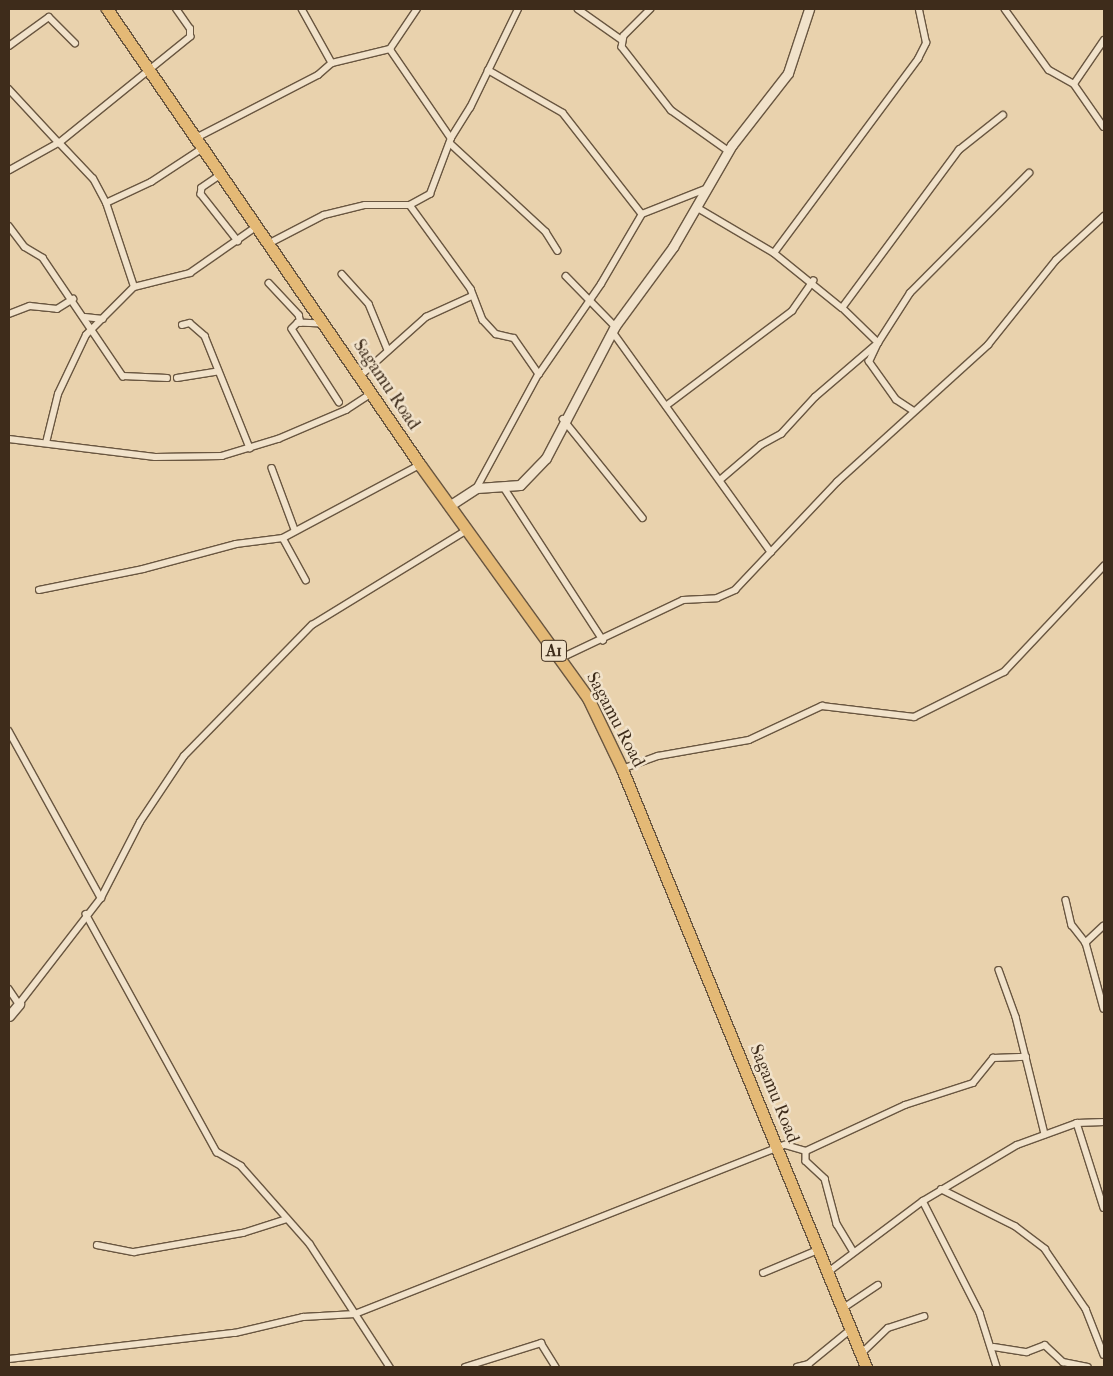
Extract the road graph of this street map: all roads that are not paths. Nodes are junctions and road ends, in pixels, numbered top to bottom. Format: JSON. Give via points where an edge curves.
{"nodes":[{"id":1,"x":107,"y":9,"type":"edge"},
{"id":2,"x":176,"y":9,"type":"edge"},
{"id":3,"x":302,"y":9,"type":"edge"},
{"id":4,"x":416,"y":9,"type":"edge"},
{"id":5,"x":518,"y":9,"type":"edge"},
{"id":6,"x":578,"y":9,"type":"edge"},
{"id":7,"x":651,"y":9,"type":"edge"},
{"id":8,"x":809,"y":9,"type":"edge"},
{"id":9,"x":920,"y":9,"type":"edge"},
{"id":10,"x":1005,"y":9,"type":"edge"},
{"id":11,"x":622,"y":40,"type":"junction"},
{"id":12,"x":1104,"y":40,"type":"edge"},
{"id":13,"x":75,"y":43,"type":"dead end"},
{"id":14,"x":9,"y":46,"type":"edge"},
{"id":15,"x":390,"y":49,"type":"junction"},
{"id":16,"x":332,"y":63,"type":"junction"},
{"id":17,"x":148,"y":68,"type":"junction"},
{"id":18,"x":488,"y":70,"type":"junction"},
{"id":19,"x":1074,"y":84,"type":"junction"},
{"id":20,"x":9,"y":89,"type":"edge"},
{"id":21,"x":1003,"y":116,"type":"dead end"},
{"id":22,"x":1104,"y":127,"type":"edge"},
{"id":23,"x":196,"y":138,"type":"junction"},
{"id":24,"x":451,"y":140,"type":"junction"},
{"id":25,"x":59,"y":143,"type":"junction"},
{"id":26,"x":203,"y":148,"type":"junction"},
{"id":27,"x":730,"y":152,"type":"junction"},
{"id":28,"x":9,"y":171,"type":"edge"},
{"id":29,"x":1029,"y":173,"type":"dead end"},
{"id":30,"x":221,"y":175,"type":"junction"},
{"id":31,"x":703,"y":190,"type":"junction"},
{"id":32,"x":106,"y":203,"type":"junction"},
{"id":33,"x":410,"y":205,"type":"junction"},
{"id":34,"x":698,"y":208,"type":"junction"},
{"id":35,"x":642,"y":214,"type":"junction"},
{"id":36,"x":1104,"y":216,"type":"edge"},
{"id":37,"x":9,"y":226,"type":"edge"},
{"id":38,"x":256,"y":227,"type":"junction"},
{"id":39,"x":238,"y":242,"type":"junction"},
{"id":40,"x":268,"y":244,"type":"junction"},
{"id":41,"x":558,"y":251,"type":"dead end"},
{"id":42,"x":774,"y":253,"type":"junction"},
{"id":43,"x":342,"y":274,"type":"dead end"},
{"id":44,"x":566,"y":276,"type":"dead end"},
{"id":45,"x":813,"y":281,"type":"junction"},
{"id":46,"x":269,"y":283,"type":"dead end"},
{"id":47,"x":134,"y":287,"type":"junction"},
{"id":48,"x":472,"y":296,"type":"junction"},
{"id":49,"x":73,"y":299,"type":"junction"},
{"id":50,"x":589,"y":299,"type":"junction"},
{"id":51,"x":842,"y":308,"type":"junction"},
{"id":52,"x":9,"y":314,"type":"edge"},
{"id":53,"x":85,"y":317,"type":"junction"},
{"id":54,"x":103,"y":319,"type":"junction"},
{"id":55,"x":301,"y":323,"type":"junction"},
{"id":56,"x":323,"y":324,"type":"junction"},
{"id":57,"x":182,"y":325,"type":"dead end"},
{"id":58,"x":614,"y":329,"type":"junction"},
{"id":59,"x":92,"y":330,"type":"junction"},
{"id":60,"x":878,"y":343,"type":"junction"},
{"id":61,"x":388,"y":350,"type":"junction"},
{"id":62,"x":216,"y":372,"type":"junction"},
{"id":63,"x":540,"y":374,"type":"junction"},
{"id":64,"x":359,"y":376,"type":"junction"},
{"id":65,"x":167,"y":378,"type":"dead end"},
{"id":66,"x":177,"y":378,"type":"dead end"},
{"id":67,"x":371,"y":394,"type":"junction"},
{"id":68,"x":339,"y":402,"type":"dead end"},
{"id":69,"x":666,"y":406,"type":"junction"},
{"id":70,"x":912,"y":411,"type":"junction"},
{"id":71,"x":563,"y":419,"type":"junction"},
{"id":72,"x":9,"y":439,"type":"edge"},
{"id":73,"x":46,"y":443,"type":"junction"},
{"id":74,"x":250,"y":448,"type":"junction"},
{"id":75,"x":420,"y":465,"type":"junction"},
{"id":76,"x":272,"y":468,"type":"dead end"},
{"id":77,"x":720,"y":480,"type":"junction"},
{"id":78,"x":503,"y":486,"type":"junction"},
{"id":79,"x":477,"y":488,"type":"junction"},
{"id":80,"x":449,"y":506,"type":"junction"},
{"id":81,"x":643,"y":518,"type":"dead end"},
{"id":82,"x":295,"y":530,"type":"junction"},
{"id":83,"x":467,"y":530,"type":"junction"},
{"id":84,"x":283,"y":538,"type":"junction"},
{"id":85,"x":771,"y":552,"type":"junction"},
{"id":86,"x":1104,"y":566,"type":"edge"},
{"id":87,"x":306,"y":580,"type":"dead end"},
{"id":88,"x":39,"y":590,"type":"dead end"},
{"id":89,"x":603,"y":640,"type":"junction"},
{"id":90,"x":559,"y":659,"type":"junction"},
{"id":91,"x":9,"y":731,"type":"edge"},
{"id":92,"x":622,"y":769,"type":"junction"},
{"id":93,"x":101,"y":898,"type":"junction"},
{"id":94,"x":1066,"y":900,"type":"dead end"},
{"id":95,"x":86,"y":914,"type":"junction"},
{"id":96,"x":1104,"y":926,"type":"edge"},
{"id":97,"x":1086,"y":943,"type":"junction"},
{"id":98,"x":999,"y":970,"type":"dead end"},
{"id":99,"x":9,"y":989,"type":"edge"},
{"id":100,"x":18,"y":1004,"type":"junction"},
{"id":101,"x":1104,"y":1009,"type":"edge"},
{"id":102,"x":9,"y":1016,"type":"edge"},
{"id":103,"x":1026,"y":1057,"type":"junction"},
{"id":104,"x":1104,"y":1122,"type":"edge"},
{"id":105,"x":1077,"y":1123,"type":"junction"},
{"id":106,"x":1045,"y":1134,"type":"junction"},
{"id":107,"x":777,"y":1149,"type":"junction"},
{"id":108,"x":806,"y":1151,"type":"junction"},
{"id":109,"x":941,"y":1189,"type":"junction"},
{"id":110,"x":923,"y":1202,"type":"junction"},
{"id":111,"x":1104,"y":1208,"type":"edge"},
{"id":112,"x":287,"y":1219,"type":"junction"},
{"id":113,"x":97,"y":1245,"type":"dead end"},
{"id":114,"x":818,"y":1250,"type":"junction"},
{"id":115,"x":853,"y":1251,"type":"junction"},
{"id":116,"x":764,"y":1273,"type":"dead end"},
{"id":117,"x":827,"y":1273,"type":"junction"},
{"id":118,"x":878,"y":1285,"type":"dead end"},
{"id":119,"x":842,"y":1309,"type":"junction"},
{"id":120,"x":354,"y":1314,"type":"junction"},
{"id":121,"x":924,"y":1316,"type":"dead end"},
{"id":122,"x":850,"y":1330,"type":"junction"},
{"id":123,"x":994,"y":1347,"type":"junction"},
{"id":124,"x":860,"y":1355,"type":"junction"},
{"id":125,"x":1104,"y":1355,"type":"edge"},
{"id":126,"x":9,"y":1359,"type":"edge"},
{"id":127,"x":807,"y":1366,"type":"edge"},
{"id":128,"x":390,"y":1367,"type":"edge"},
{"id":129,"x":465,"y":1367,"type":"edge"},
{"id":130,"x":556,"y":1367,"type":"edge"},
{"id":131,"x":797,"y":1367,"type":"edge"},
{"id":132,"x":866,"y":1367,"type":"edge"},
{"id":133,"x":997,"y":1367,"type":"edge"},
{"id":134,"x":1088,"y":1367,"type":"edge"}],
"edges":[{"from":1,"to":17,"type":"highway","name":"Sagamu Road","number":"A1"},
{"from":2,"to":17,"type":"street","via":[[190,29],[190,37]]},
{"from":3,"to":16,"type":"street"},
{"from":4,"to":15,"type":"street"},
{"from":5,"to":18,"type":"street"},
{"from":6,"to":11,"type":"street"},
{"from":7,"to":11,"type":"street"},
{"from":8,"to":27,"type":"street","via":[[788,73]]},
{"from":9,"to":42,"type":"street","via":[[926,43],[918,59]]},
{"from":10,"to":19,"type":"street","via":[[1049,70]]},
{"from":11,"to":27,"type":"street","via":[[631,62],[671,110]]},
{"from":12,"to":19,"type":"street"},
{"from":13,"to":14,"type":"street","via":[[49,17]]},
{"from":15,"to":16,"type":"street"},
{"from":15,"to":24,"type":"street"},
{"from":16,"to":23,"type":"street","via":[[318,75]]},
{"from":17,"to":23,"type":"highway","name":"Sagamu Road","number":"A1"},
{"from":17,"to":25,"type":"street"},
{"from":18,"to":24,"type":"street"},
{"from":18,"to":35,"type":"street","via":[[563,113]]},
{"from":19,"to":22,"type":"street"},
{"from":20,"to":25,"type":"street"},
{"from":21,"to":51,"type":"street","via":[[959,150]]},
{"from":23,"to":26,"type":"highway","name":"Sagamu Road","number":"A1"},
{"from":24,"to":33,"type":"street","via":[[430,194]]},
{"from":24,"to":41,"type":"street","via":[[546,232]]},
{"from":25,"to":28,"type":"street"},
{"from":25,"to":32,"type":"street","via":[[93,179]]},
{"from":26,"to":30,"type":"highway","name":"Sagamu Road","number":"A1"},
{"from":26,"to":32,"type":"street","via":[[151,182]]},
{"from":27,"to":31,"type":"street"},
{"from":29,"to":60,"type":"street","via":[[910,293]]},
{"from":30,"to":38,"type":"highway","name":"Sagamu Road","number":"A1"},
{"from":30,"to":39,"type":"street","via":[[202,188],[201,194]]},
{"from":31,"to":34,"type":"street"},
{"from":31,"to":35,"type":"street"},
{"from":32,"to":47,"type":"street"},
{"from":33,"to":40,"type":"street","via":[[365,205],[324,215]]},
{"from":33,"to":48,"type":"street","via":[[471,289]]},
{"from":34,"to":42,"type":"street"},
{"from":34,"to":58,"type":"street"},
{"from":35,"to":50,"type":"street"},
{"from":36,"to":70,"type":"street","via":[[1056,260],[988,345]]},
{"from":37,"to":49,"type":"street","via":[[25,247],[42,258]]},
{"from":38,"to":39,"type":"street"},
{"from":38,"to":40,"type":"highway","name":"Sagamu Road","number":"A1"},
{"from":39,"to":47,"type":"street","via":[[175,279]]},
{"from":40,"to":56,"type":"highway","name":"Sagamu Road","number":"A1"},
{"from":42,"to":45,"type":"street"},
{"from":43,"to":61,"type":"street","via":[[369,304]]},
{"from":44,"to":50,"type":"street"},
{"from":45,"to":51,"type":"street"},
{"from":45,"to":69,"type":"street","via":[[792,311]]},
{"from":46,"to":55,"type":"street","via":[[300,315]]},
{"from":47,"to":54,"type":"street"},
{"from":48,"to":61,"type":"street","via":[[426,317]]},
{"from":48,"to":63,"type":"street","via":[[483,320],[496,334],[514,338]]},
{"from":49,"to":52,"type":"street","via":[[57,309],[30,306]]},
{"from":49,"to":53,"type":"street"},
{"from":50,"to":58,"type":"street"},
{"from":50,"to":63,"type":"street"},
{"from":51,"to":60,"type":"street"},
{"from":53,"to":54,"type":"street"},
{"from":53,"to":59,"type":"street"},
{"from":54,"to":59,"type":"street"},
{"from":55,"to":56,"type":"street"},
{"from":55,"to":68,"type":"street","via":[[292,329]]},
{"from":56,"to":64,"type":"highway","name":"Sagamu Road","number":"A1"},
{"from":57,"to":62,"type":"street","via":[[190,324],[205,336]]},
{"from":58,"to":69,"type":"street"},
{"from":58,"to":71,"type":"street"},
{"from":59,"to":65,"type":"street","via":[[124,376]]},
{"from":59,"to":73,"type":"street","via":[[80,343],[58,394]]},
{"from":60,"to":70,"type":"street","via":[[869,362],[896,400]]},
{"from":60,"to":77,"type":"street","via":[[815,397],[781,434],[761,445]]},
{"from":61,"to":64,"type":"street"},
{"from":62,"to":66,"type":"street"},
{"from":62,"to":74,"type":"street"},
{"from":63,"to":79,"type":"street","via":[[514,412]]},
{"from":64,"to":67,"type":"highway","name":"Sagamu Road","number":"A1"},
{"from":67,"to":74,"type":"street","via":[[346,410]]},
{"from":67,"to":75,"type":"highway","name":"Sagamu Road","number":"A1"},
{"from":69,"to":77,"type":"street"},
{"from":70,"to":85,"type":"street"},
{"from":71,"to":78,"type":"street","via":[[546,458],[532,474],[520,485]]},
{"from":71,"to":81,"type":"street"},
{"from":72,"to":73,"type":"street"},
{"from":73,"to":74,"type":"street","via":[[155,457],[222,456]]},
{"from":75,"to":80,"type":"highway","name":"Sagamu Road","number":"A1"},
{"from":75,"to":82,"type":"street"},
{"from":76,"to":82,"type":"street"},
{"from":77,"to":85,"type":"street"},
{"from":78,"to":79,"type":"street"},
{"from":78,"to":89,"type":"street"},
{"from":79,"to":80,"type":"street"},
{"from":80,"to":83,"type":"highway","name":"Sagamu Road","number":"A1"},
{"from":82,"to":84,"type":"street"},
{"from":83,"to":90,"type":"highway","name":"Sagamu Road","number":"A1"},
{"from":83,"to":93,"type":"street","via":[[312,625],[184,756],[140,822]]},
{"from":84,"to":87,"type":"street"},
{"from":84,"to":88,"type":"street","via":[[236,544],[143,570]]},
{"from":85,"to":89,"type":"street","via":[[728,595],[683,600]]},
{"from":86,"to":92,"type":"street","via":[[1004,672],[914,717],[822,706],[749,740],[658,756]]},
{"from":89,"to":90,"type":"street"},
{"from":90,"to":92,"type":"highway","name":"Sagamu Road","number":"A1","via":[[588,698]]},
{"from":91,"to":93,"type":"street"},
{"from":92,"to":107,"type":"highway","name":"Sagamu Road","number":"A1"},
{"from":93,"to":95,"type":"street"},
{"from":94,"to":97,"type":"street","via":[[1072,926]]},
{"from":95,"to":100,"type":"street"},
{"from":95,"to":112,"type":"street","via":[[217,1152],[241,1166]]},
{"from":96,"to":97,"type":"street"},
{"from":97,"to":101,"type":"street"},
{"from":98,"to":103,"type":"street"},
{"from":99,"to":100,"type":"street"},
{"from":100,"to":102,"type":"street"},
{"from":103,"to":106,"type":"street"},
{"from":103,"to":108,"type":"street","via":[[993,1058],[973,1083],[905,1105]]},
{"from":104,"to":105,"type":"street"},
{"from":105,"to":106,"type":"street"},
{"from":105,"to":111,"type":"street"},
{"from":106,"to":109,"type":"street","via":[[1017,1145]]},
{"from":107,"to":108,"type":"street","via":[[785,1144]]},
{"from":107,"to":114,"type":"highway","name":"Sagamu Road","number":"A1"},
{"from":107,"to":120,"type":"street","via":[[602,1213]]},
{"from":108,"to":115,"type":"street","via":[[806,1161],[825,1179],[837,1224]]},
{"from":109,"to":110,"type":"street"},
{"from":109,"to":125,"type":"street","via":[[1015,1226],[1045,1249],[1086,1309]]},
{"from":110,"to":115,"type":"street"},
{"from":110,"to":123,"type":"street"},
{"from":112,"to":113,"type":"street","via":[[243,1233],[134,1252]]},
{"from":112,"to":120,"type":"street","via":[[310,1244]]},
{"from":114,"to":116,"type":"street"},
{"from":114,"to":117,"type":"highway","name":"Sagamu Road","number":"A1"},
{"from":115,"to":117,"type":"street"},
{"from":117,"to":119,"type":"highway","name":"Sagamu Road","number":"A1"},
{"from":118,"to":119,"type":"street"},
{"from":119,"to":122,"type":"highway","name":"Sagamu Road","number":"A1"},
{"from":120,"to":126,"type":"street","via":[[303,1317],[235,1334]]},
{"from":120,"to":128,"type":"street"},
{"from":121,"to":124,"type":"street","via":[[888,1328]]},
{"from":122,"to":124,"type":"highway","name":"Sagamu Road","number":"A1"},
{"from":122,"to":127,"type":"street"},
{"from":123,"to":133,"type":"street"},
{"from":123,"to":134,"type":"street","via":[[1027,1352],[1045,1345],[1063,1362]]},
{"from":124,"to":132,"type":"highway","name":"Sagamu Road","number":"A1"},
{"from":127,"to":131,"type":"street"},
{"from":129,"to":130,"type":"street","via":[[541,1343]]}]}
